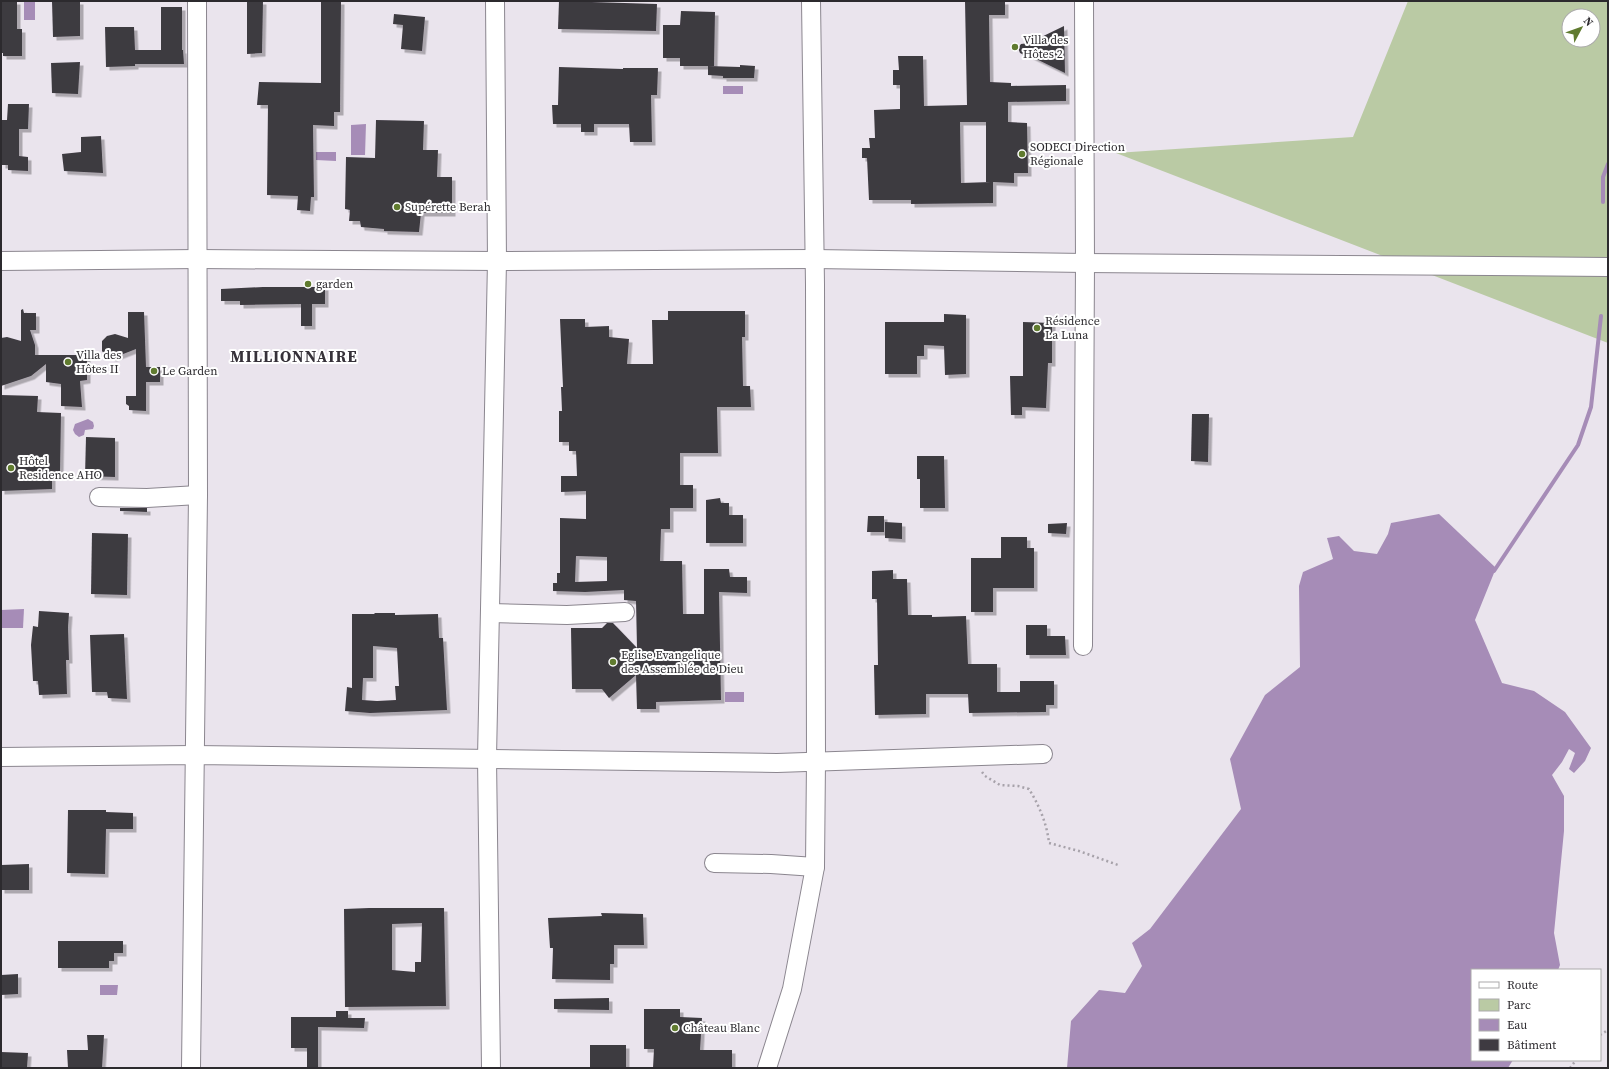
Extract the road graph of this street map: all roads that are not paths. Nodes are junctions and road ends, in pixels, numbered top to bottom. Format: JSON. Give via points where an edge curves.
{"nodes":[{"id":1,"x":197,"y":1,"type":"edge"},
{"id":2,"x":495,"y":1,"type":"edge"},
{"id":3,"x":811,"y":1,"type":"edge"},
{"id":4,"x":1084,"y":1,"type":"edge"},
{"id":5,"x":814,"y":259,"type":"junction"},
{"id":6,"x":198,"y":260,"type":"junction"},
{"id":7,"x":1,"y":261,"type":"edge"},
{"id":8,"x":497,"y":261,"type":"junction"},
{"id":9,"x":1085,"y":263,"type":"junction"},
{"id":10,"x":1608,"y":267,"type":"edge"},
{"id":11,"x":198,"y":495,"type":"junction"},
{"id":12,"x":99,"y":497,"type":"dead end"},
{"id":13,"x":625,"y":612,"type":"dead end"},
{"id":14,"x":490,"y":613,"type":"junction"},
{"id":15,"x":1083,"y":646,"type":"dead end"},
{"id":16,"x":1043,"y":754,"type":"dead end"},
{"id":17,"x":194,"y":755,"type":"junction"},
{"id":18,"x":1,"y":757,"type":"edge"},
{"id":19,"x":487,"y":758,"type":"junction"},
{"id":20,"x":816,"y":761,"type":"junction"},
{"id":21,"x":714,"y":863,"type":"dead end"},
{"id":22,"x":815,"y":867,"type":"junction"},
{"id":23,"x":191,"y":1068,"type":"edge"},
{"id":24,"x":491,"y":1068,"type":"edge"},
{"id":25,"x":767,"y":1068,"type":"edge"}],
"edges":[{"from":1,"to":6,"type":"street"},
{"from":2,"to":8,"type":"street"},
{"from":3,"to":5,"type":"street"},
{"from":4,"to":9,"type":"street"},
{"from":5,"to":8,"type":"street"},
{"from":5,"to":9,"type":"street"},
{"from":5,"to":20,"type":"street"},
{"from":6,"to":7,"type":"street"},
{"from":6,"to":8,"type":"street"},
{"from":6,"to":11,"type":"street"},
{"from":8,"to":14,"type":"street"},
{"from":9,"to":10,"type":"street"},
{"from":9,"to":15,"type":"street"},
{"from":11,"to":12,"type":"street"},
{"from":11,"to":17,"type":"street"},
{"from":13,"to":14,"type":"street","via":[[567,615]]},
{"from":14,"to":19,"type":"street"},
{"from":16,"to":20,"type":"street"},
{"from":17,"to":18,"type":"street"},
{"from":17,"to":19,"type":"street"},
{"from":17,"to":23,"type":"street"},
{"from":19,"to":20,"type":"street","via":[[777,763]]},
{"from":19,"to":24,"type":"street"},
{"from":20,"to":22,"type":"street"},
{"from":21,"to":22,"type":"street"},
{"from":22,"to":25,"type":"street","via":[[792,989]]}]}
